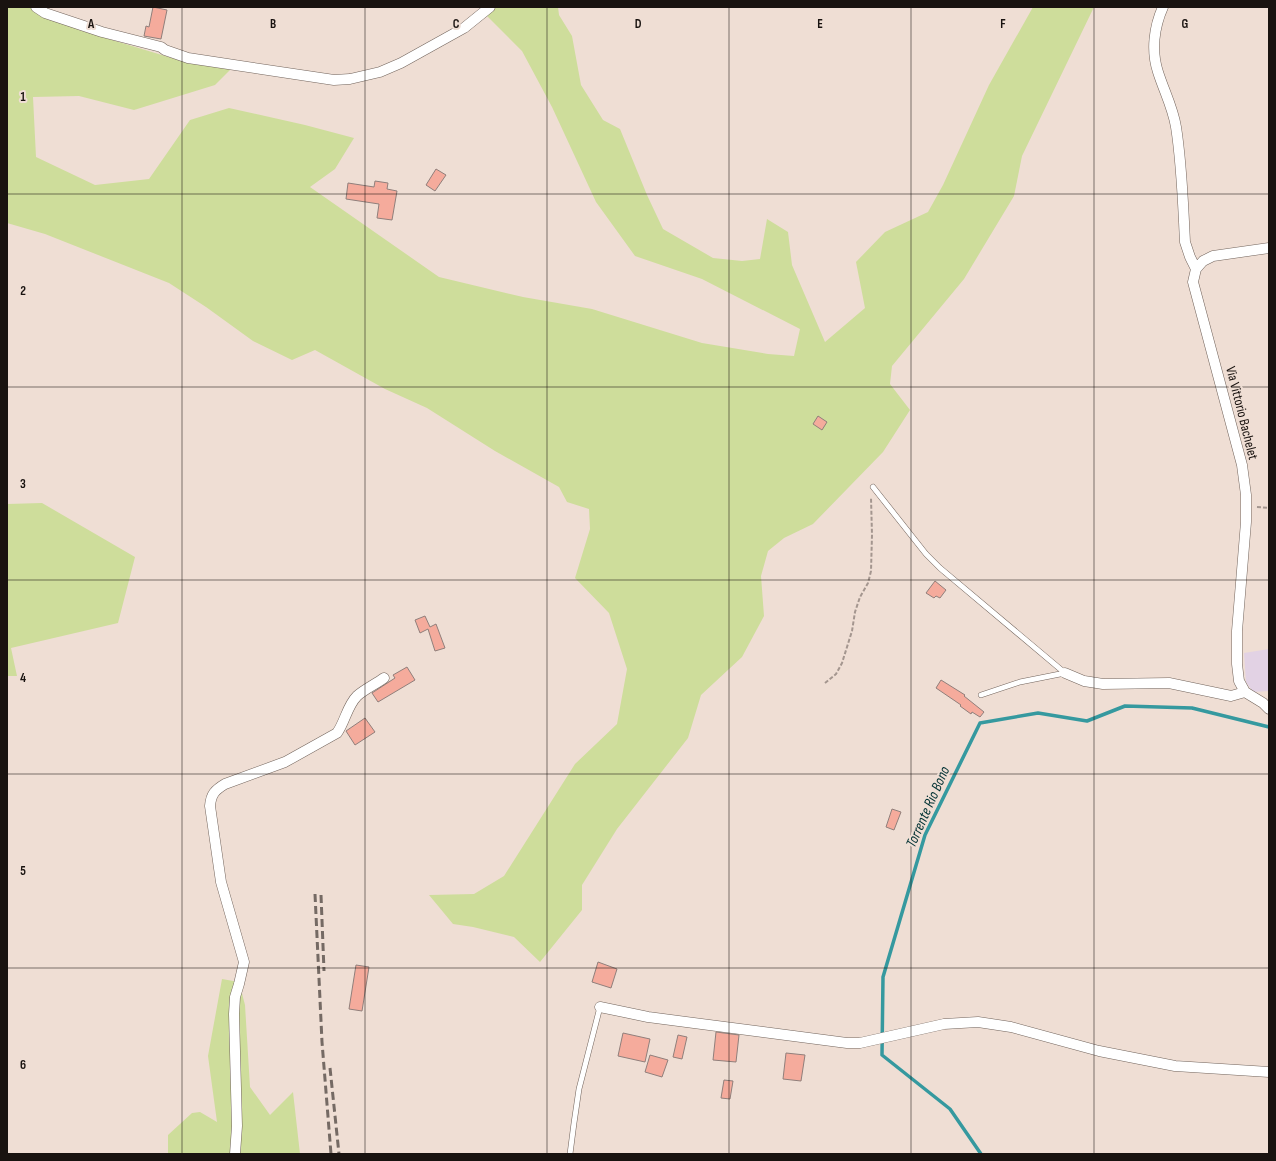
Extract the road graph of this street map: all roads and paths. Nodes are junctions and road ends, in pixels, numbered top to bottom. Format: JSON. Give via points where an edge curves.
{"nodes":[{"id":1,"x":36,"y":7,"type":"edge"},
{"id":2,"x":490,"y":7,"type":"edge"},
{"id":3,"x":1163,"y":7,"type":"edge"},
{"id":4,"x":1269,"y":248,"type":"edge"},
{"id":5,"x":1196,"y":269,"type":"junction"},
{"id":6,"x":873,"y":487,"type":"joint"},
{"id":7,"x":1065,"y":673,"type":"junction"},
{"id":8,"x":384,"y":678,"type":"dead end"},
{"id":9,"x":825,"y":683,"type":"dead end"},
{"id":10,"x":1245,"y":692,"type":"junction"},
{"id":11,"x":981,"y":695,"type":"dead end"},
{"id":12,"x":1269,"y":709,"type":"edge"},
{"id":13,"x":600,"y":1007,"type":"joint"},
{"id":14,"x":1269,"y":1072,"type":"edge"},
{"id":15,"x":235,"y":1154,"type":"edge"},
{"id":16,"x":570,"y":1154,"type":"edge"}],
"edges":[{"from":1,"to":2,"type":"street","via":[[45,13],[95,30],[161,47],[188,58],[334,80],[373,74],[401,63],[464,28]]},
{"from":3,"to":5,"type":"street","via":[[1155,33],[1154,55],[1176,125],[1186,242]]},
{"from":4,"to":5,"type":"street","via":[[1213,256],[1203,261]]},
{"from":5,"to":10,"type":"street","name":"Via Vittorio Bachelet","via":[[1193,282],[1242,465],[1246,495],[1237,631],[1239,681]]},
{"from":6,"to":7,"type":"lane","via":[[931,559]]},
{"from":6,"to":9,"type":"path","via":[[870,494],[872,535],[868,583],[855,612],[842,663],[836,674]]},
{"from":7,"to":10,"type":"street","via":[[1084,681],[1102,684],[1169,683],[1231,696]]},
{"from":7,"to":11,"type":"lane","via":[[1020,682]]},
{"from":8,"to":15,"type":"street","via":[[357,696],[337,733],[286,762],[225,784],[216,790],[211,798],[221,882],[244,962],[235,997],[234,1014],[237,1126]]},
{"from":10,"to":12,"type":"street","via":[[1264,703]]},
{"from":13,"to":14,"type":"street","via":[[656,1018],[860,1043],[944,1024],[978,1022],[1012,1027],[1099,1051],[1175,1066]]},
{"from":13,"to":16,"type":"lane","via":[[579,1089]]}]}
